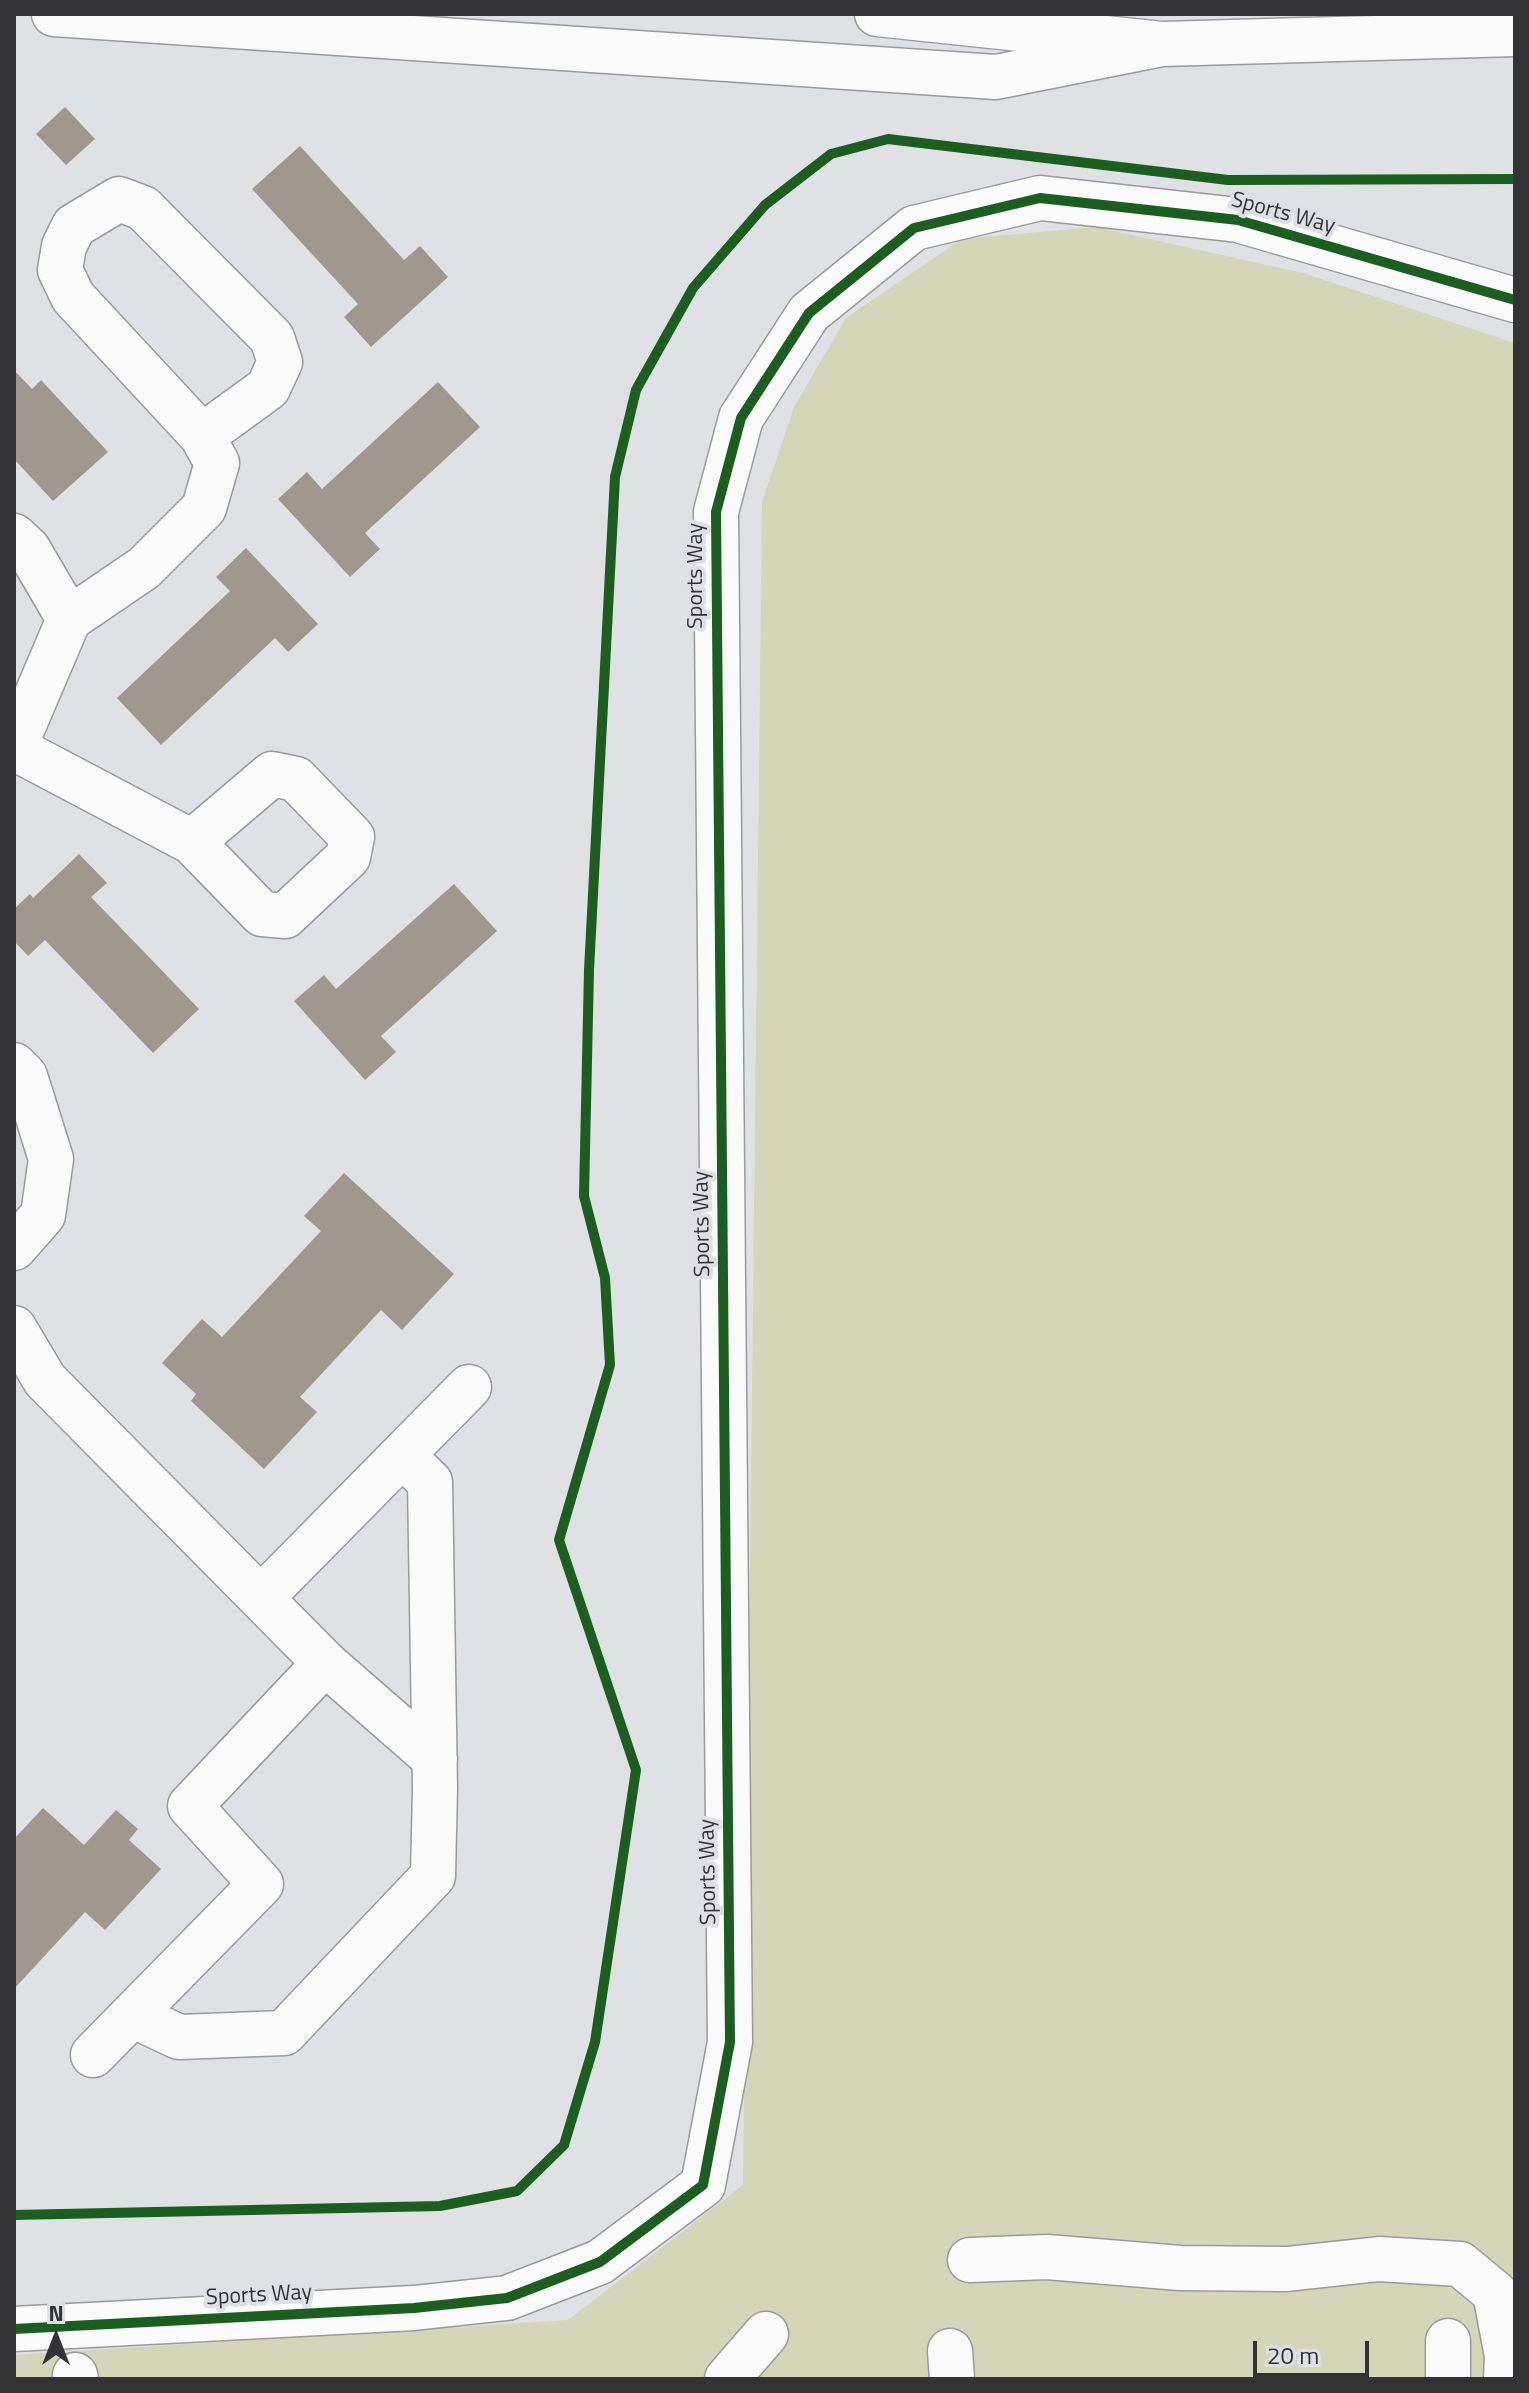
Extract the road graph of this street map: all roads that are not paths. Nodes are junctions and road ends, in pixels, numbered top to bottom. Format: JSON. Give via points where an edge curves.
{"nodes":[{"id":1,"x":54,"y":14,"type":"edge"},
{"id":2,"x":877,"y":14,"type":"edge"},
{"id":3,"x":1515,"y":34,"type":"edge"},
{"id":4,"x":1162,"y":44,"type":"junction"},
{"id":5,"x":1515,"y":300,"type":"edge"},
{"id":6,"x":202,"y":436,"type":"junction"},
{"id":7,"x":14,"y":536,"type":"edge"},
{"id":8,"x":69,"y":619,"type":"junction"},
{"id":9,"x":14,"y":748,"type":"edge"},
{"id":10,"x":192,"y":842,"type":"dead end"},
{"id":11,"x":14,"y":1065,"type":"edge"},
{"id":12,"x":14,"y":1248,"type":"edge"},
{"id":13,"x":14,"y":1328,"type":"edge"},
{"id":14,"x":469,"y":1387,"type":"dead end"},
{"id":15,"x":403,"y":1456,"type":"junction"},
{"id":16,"x":261,"y":1598,"type":"junction"},
{"id":17,"x":325,"y":1663,"type":"junction"},
{"id":18,"x":435,"y":1759,"type":"junction"},
{"id":19,"x":132,"y":2015,"type":"junction"},
{"id":20,"x":93,"y":2055,"type":"dead end"},
{"id":21,"x":970,"y":2260,"type":"dead end"},
{"id":22,"x":14,"y":2329,"type":"edge"},
{"id":23,"x":766,"y":2334,"type":"dead end"},
{"id":24,"x":727,"y":2379,"type":"edge"},
{"id":25,"x":1506,"y":2379,"type":"edge"}],
"edges":[{"from":1,"to":4,"type":"main road","via":[[996,77]]},
{"from":2,"to":4,"type":"main road"},
{"from":3,"to":4,"type":"main road"},
{"from":5,"to":22,"type":"main road","name":"Sports Way","via":[[1238,220],[1040,198],[914,228],[809,313],[741,418],[716,512],[730,2042],[703,2185],[600,2262],[507,2298],[414,2308]]},
{"from":6,"to":6,"type":"main road","via":[[73,297],[60,270],[74,226],[119,199],[143,208],[272,338],[280,362],[268,388]]},
{"from":6,"to":8,"type":"main road","via":[[217,463],[204,508],[144,568]]},
{"from":7,"to":8,"type":"main road","via":[[28,549]]},
{"from":8,"to":9,"type":"main road"},
{"from":9,"to":10,"type":"main road"},
{"from":11,"to":12,"type":"main road","via":[[25,1076],[51,1159],[43,1215]]},
{"from":13,"to":16,"type":"main road","via":[[45,1380]]},
{"from":14,"to":15,"type":"main road"},
{"from":15,"to":16,"type":"main road"},
{"from":15,"to":18,"type":"main road","via":[[430,1482]]},
{"from":16,"to":17,"type":"main road"},
{"from":17,"to":18,"type":"main road"},
{"from":17,"to":19,"type":"main road","via":[[190,1806],[261,1884]]},
{"from":18,"to":19,"type":"main road","via":[[433,1876],[284,2033],[179,2037]]},
{"from":19,"to":20,"type":"main road"},
{"from":21,"to":25,"type":"main road","via":[[1047,2257],[1287,2269],[1379,2259],[1460,2264],[1495,2293]]},
{"from":23,"to":24,"type":"main road"}]}
